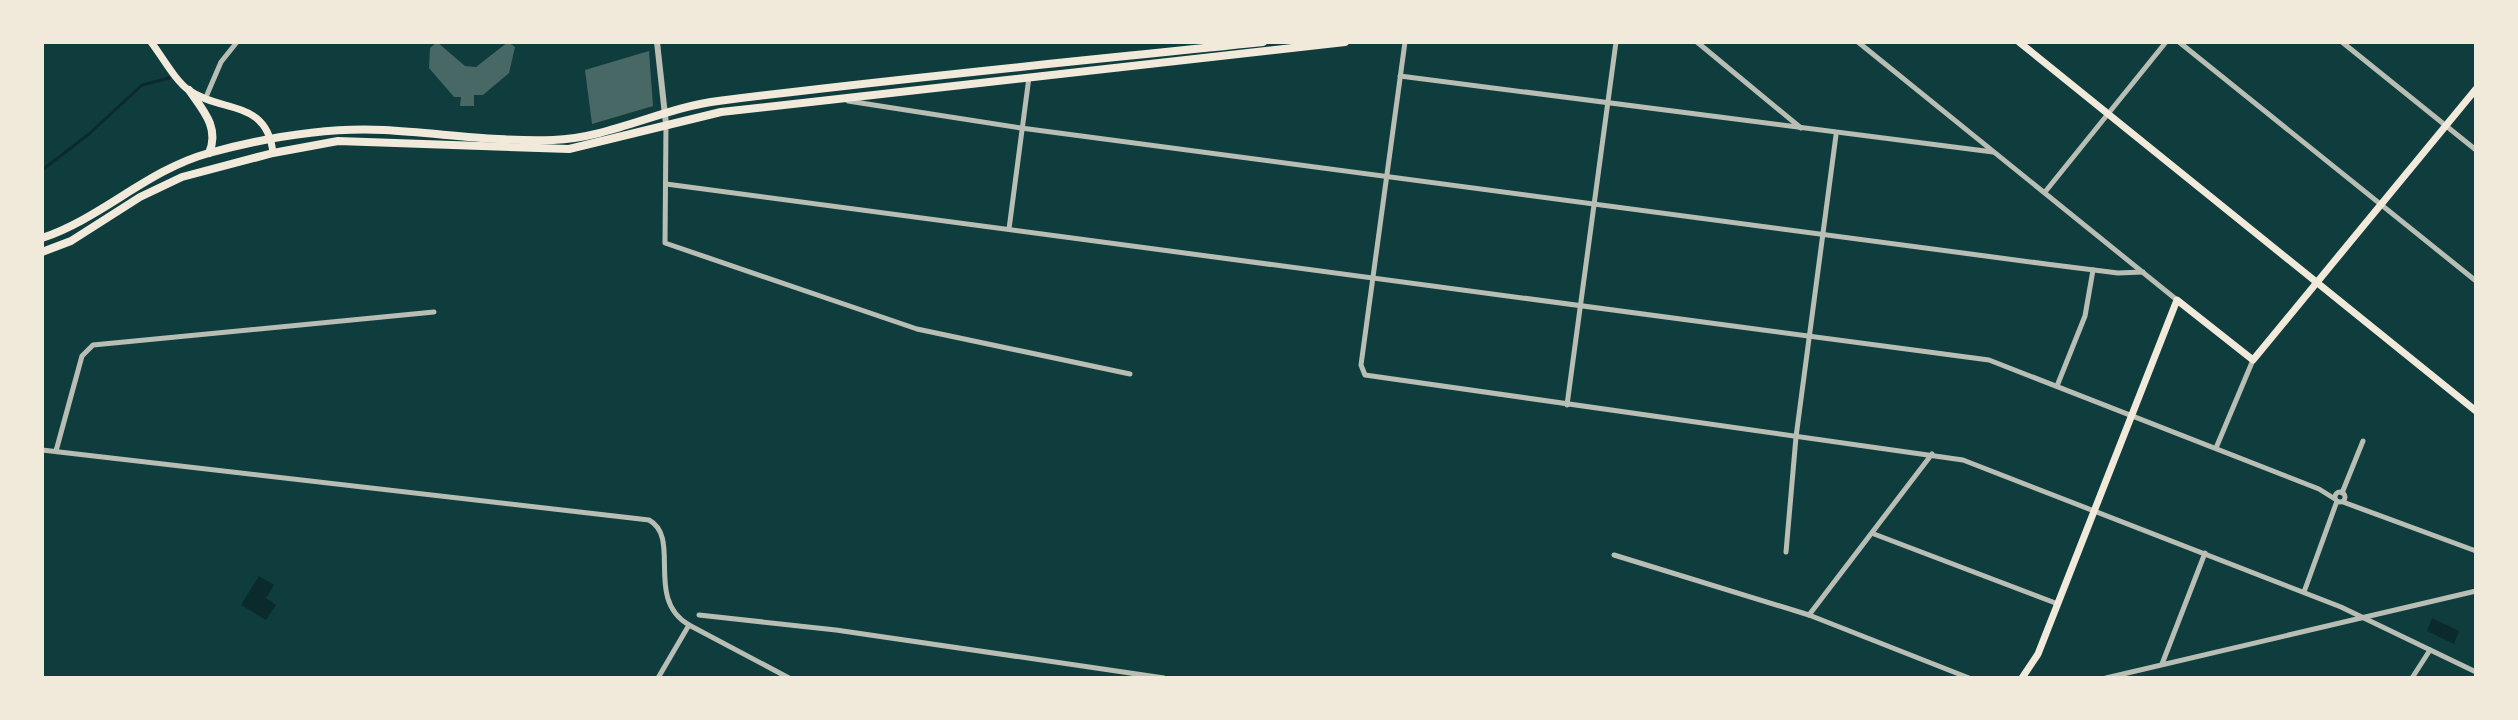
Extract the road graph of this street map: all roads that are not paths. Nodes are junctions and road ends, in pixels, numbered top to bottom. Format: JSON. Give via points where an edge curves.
{"nodes":[{"id":1,"x":151,"y":42,"type":"edge"},
{"id":2,"x":237,"y":42,"type":"edge"},
{"id":3,"x":657,"y":42,"type":"edge"},
{"id":4,"x":1263,"y":42,"type":"edge"},
{"id":5,"x":1345,"y":42,"type":"edge"},
{"id":6,"x":1405,"y":42,"type":"edge"},
{"id":7,"x":1616,"y":42,"type":"edge"},
{"id":8,"x":1697,"y":42,"type":"edge"},
{"id":9,"x":1858,"y":42,"type":"edge"},
{"id":10,"x":2019,"y":42,"type":"edge"},
{"id":11,"x":2166,"y":42,"type":"edge"},
{"id":12,"x":2179,"y":42,"type":"edge"},
{"id":13,"x":2342,"y":42,"type":"edge"},
{"id":14,"x":1029,"y":76,"type":"junction"},
{"id":15,"x":1400,"y":76,"type":"junction"},
{"id":16,"x":2476,"y":89,"type":"edge"},
{"id":17,"x":189,"y":90,"type":"junction"},
{"id":18,"x":206,"y":97,"type":"junction"},
{"id":19,"x":840,"y":99,"type":"junction"},
{"id":20,"x":1607,"y":103,"type":"junction"},
{"id":21,"x":666,"y":112,"type":"junction"},
{"id":22,"x":2108,"y":113,"type":"junction"},
{"id":23,"x":666,"y":124,"type":"junction"},
{"id":24,"x":2446,"y":126,"type":"junction"},
{"id":25,"x":1021,"y":128,"type":"junction"},
{"id":26,"x":1801,"y":129,"type":"junction"},
{"id":27,"x":1836,"y":135,"type":"junction"},
{"id":28,"x":271,"y":140,"type":"junction"},
{"id":29,"x":2476,"y":150,"type":"edge"},
{"id":30,"x":1993,"y":152,"type":"junction"},
{"id":31,"x":209,"y":153,"type":"junction"},
{"id":32,"x":273,"y":153,"type":"junction"},
{"id":33,"x":1388,"y":176,"type":"junction"},
{"id":34,"x":666,"y":184,"type":"junction"},
{"id":35,"x":2045,"y":192,"type":"junction"},
{"id":36,"x":1594,"y":204,"type":"junction"},
{"id":37,"x":2382,"y":206,"type":"junction"},
{"id":38,"x":1009,"y":229,"type":"junction"},
{"id":39,"x":1823,"y":234,"type":"junction"},
{"id":40,"x":42,"y":238,"type":"edge"},
{"id":41,"x":42,"y":252,"type":"edge"},
{"id":42,"x":2093,"y":270,"type":"junction"},
{"id":43,"x":2143,"y":272,"type":"junction"},
{"id":44,"x":1375,"y":277,"type":"junction"},
{"id":45,"x":2476,"y":281,"type":"edge"},
{"id":46,"x":2319,"y":284,"type":"junction"},
{"id":47,"x":2177,"y":300,"type":"junction"},
{"id":48,"x":1581,"y":305,"type":"junction"},
{"id":49,"x":434,"y":312,"type":"dead end"},
{"id":50,"x":1809,"y":336,"type":"junction"},
{"id":51,"x":2253,"y":360,"type":"junction"},
{"id":52,"x":1130,"y":374,"type":"dead end"},
{"id":53,"x":2057,"y":386,"type":"junction"},
{"id":54,"x":1567,"y":405,"type":"junction"},
{"id":55,"x":2476,"y":411,"type":"edge"},
{"id":56,"x":2132,"y":416,"type":"junction"},
{"id":57,"x":1796,"y":437,"type":"junction"},
{"id":58,"x":2363,"y":441,"type":"dead end"},
{"id":59,"x":2216,"y":448,"type":"junction"},
{"id":60,"x":42,"y":450,"type":"edge"},
{"id":61,"x":56,"y":451,"type":"junction"},
{"id":62,"x":1932,"y":454,"type":"junction"},
{"id":63,"x":2340,"y":498,"type":"junction"},
{"id":64,"x":2094,"y":510,"type":"junction"},
{"id":65,"x":1874,"y":534,"type":"junction"},
{"id":66,"x":2476,"y":551,"type":"edge"},
{"id":67,"x":1786,"y":552,"type":"dead end"},
{"id":68,"x":2205,"y":553,"type":"junction"},
{"id":69,"x":1614,"y":555,"type":"dead end"},
{"id":70,"x":2476,"y":591,"type":"edge"},
{"id":71,"x":2304,"y":592,"type":"junction"},
{"id":72,"x":2058,"y":604,"type":"junction"},
{"id":73,"x":699,"y":615,"type":"dead end"},
{"id":74,"x":1809,"y":615,"type":"junction"},
{"id":75,"x":2366,"y":617,"type":"junction"},
{"id":76,"x":689,"y":625,"type":"junction"},
{"id":77,"x":2430,"y":650,"type":"junction"},
{"id":78,"x":2161,"y":664,"type":"junction"},
{"id":79,"x":2476,"y":672,"type":"edge"},
{"id":80,"x":2024,"y":677,"type":"edge"},
{"id":81,"x":658,"y":678,"type":"edge"},
{"id":82,"x":789,"y":678,"type":"edge"},
{"id":83,"x":1164,"y":678,"type":"edge"},
{"id":84,"x":1969,"y":678,"type":"edge"},
{"id":85,"x":2106,"y":678,"type":"edge"},
{"id":86,"x":2412,"y":678,"type":"edge"}],
"edges":[{"from":1,"to":17,"type":"main road"},
{"from":2,"to":18,"type":"street","via":[[221,62]]},
{"from":3,"to":21,"type":"street"},
{"from":4,"to":21,"type":"main road","via":[[793,91]]},
{"from":5,"to":14,"type":"main road"},
{"from":6,"to":15,"type":"street"},
{"from":7,"to":20,"type":"street"},
{"from":8,"to":26,"type":"street"},
{"from":9,"to":30,"type":"street"},
{"from":10,"to":22,"type":"main road"},
{"from":11,"to":22,"type":"street"},
{"from":12,"to":37,"type":"street"},
{"from":13,"to":24,"type":"street"},
{"from":14,"to":19,"type":"main road"},
{"from":14,"to":25,"type":"street"},
{"from":15,"to":20,"type":"street"},
{"from":15,"to":33,"type":"street"},
{"from":16,"to":24,"type":"main road"},
{"from":17,"to":18,"type":"main road"},
{"from":17,"to":31,"type":"main road","via":[[213,129]]},
{"from":18,"to":28,"type":"main road","via":[[254,116]]},
{"from":19,"to":23,"type":"main road","via":[[721,112]]},
{"from":19,"to":25,"type":"street"},
{"from":20,"to":26,"type":"street"},
{"from":20,"to":36,"type":"street"},
{"from":21,"to":23,"type":"street"},
{"from":21,"to":28,"type":"main road","via":[[606,132],[553,140],[345,130]]},
{"from":22,"to":35,"type":"street"},
{"from":22,"to":46,"type":"main road"},
{"from":23,"to":32,"type":"main road","via":[[569,149],[356,140]]},
{"from":23,"to":34,"type":"street"},
{"from":24,"to":29,"type":"street"},
{"from":24,"to":37,"type":"main road"},
{"from":25,"to":33,"type":"street"},
{"from":25,"to":38,"type":"street"},
{"from":26,"to":27,"type":"street"},
{"from":27,"to":30,"type":"street"},
{"from":27,"to":39,"type":"street"},
{"from":28,"to":31,"type":"main road"},
{"from":28,"to":32,"type":"main road"},
{"from":30,"to":35,"type":"street"},
{"from":31,"to":40,"type":"main road","via":[[168,167]]},
{"from":32,"to":41,"type":"main road","via":[[162,185],[71,241]]},
{"from":33,"to":36,"type":"street"},
{"from":33,"to":44,"type":"street"},
{"from":34,"to":38,"type":"street"},
{"from":34,"to":52,"type":"street","via":[[665,243],[917,329]]},
{"from":35,"to":43,"type":"street"},
{"from":36,"to":39,"type":"street"},
{"from":36,"to":48,"type":"street"},
{"from":37,"to":45,"type":"street"},
{"from":37,"to":46,"type":"main road"},
{"from":38,"to":44,"type":"street"},
{"from":39,"to":42,"type":"street"},
{"from":39,"to":50,"type":"street"},
{"from":42,"to":43,"type":"street"},
{"from":42,"to":53,"type":"street","via":[[2085,316]]},
{"from":43,"to":47,"type":"street"},
{"from":44,"to":48,"type":"street"},
{"from":44,"to":54,"type":"street","via":[[1361,365],[1365,375]]},
{"from":46,"to":51,"type":"main road"},
{"from":46,"to":55,"type":"main road"},
{"from":47,"to":51,"type":"main road"},
{"from":47,"to":56,"type":"main road"},
{"from":48,"to":50,"type":"street"},
{"from":48,"to":54,"type":"street"},
{"from":49,"to":61,"type":"street","via":[[93,345],[82,356]]},
{"from":50,"to":53,"type":"street","via":[[1989,360]]},
{"from":50,"to":57,"type":"street"},
{"from":51,"to":59,"type":"street"},
{"from":53,"to":56,"type":"street"},
{"from":54,"to":57,"type":"street"},
{"from":56,"to":59,"type":"street"},
{"from":56,"to":64,"type":"main road"},
{"from":57,"to":62,"type":"street"},
{"from":57,"to":67,"type":"street"},
{"from":58,"to":63,"type":"street"},
{"from":59,"to":63,"type":"street"},
{"from":60,"to":61,"type":"street"},
{"from":61,"to":76,"type":"street","via":[[649,520],[662,537],[664,589],[673,611]]},
{"from":62,"to":64,"type":"street","via":[[1972,463]]},
{"from":62,"to":65,"type":"street"},
{"from":63,"to":66,"type":"street"},
{"from":63,"to":71,"type":"street"},
{"from":64,"to":68,"type":"street"},
{"from":64,"to":72,"type":"main road"},
{"from":65,"to":72,"type":"street"},
{"from":65,"to":74,"type":"street"},
{"from":68,"to":71,"type":"street"},
{"from":68,"to":78,"type":"street"},
{"from":69,"to":74,"type":"street"},
{"from":70,"to":75,"type":"street"},
{"from":71,"to":75,"type":"street"},
{"from":72,"to":80,"type":"main road"},
{"from":73,"to":83,"type":"street"},
{"from":74,"to":84,"type":"street"},
{"from":75,"to":77,"type":"street"},
{"from":75,"to":78,"type":"street"},
{"from":76,"to":81,"type":"street"},
{"from":76,"to":82,"type":"street"},
{"from":77,"to":79,"type":"street"},
{"from":77,"to":86,"type":"street"},
{"from":78,"to":85,"type":"street"}]}
